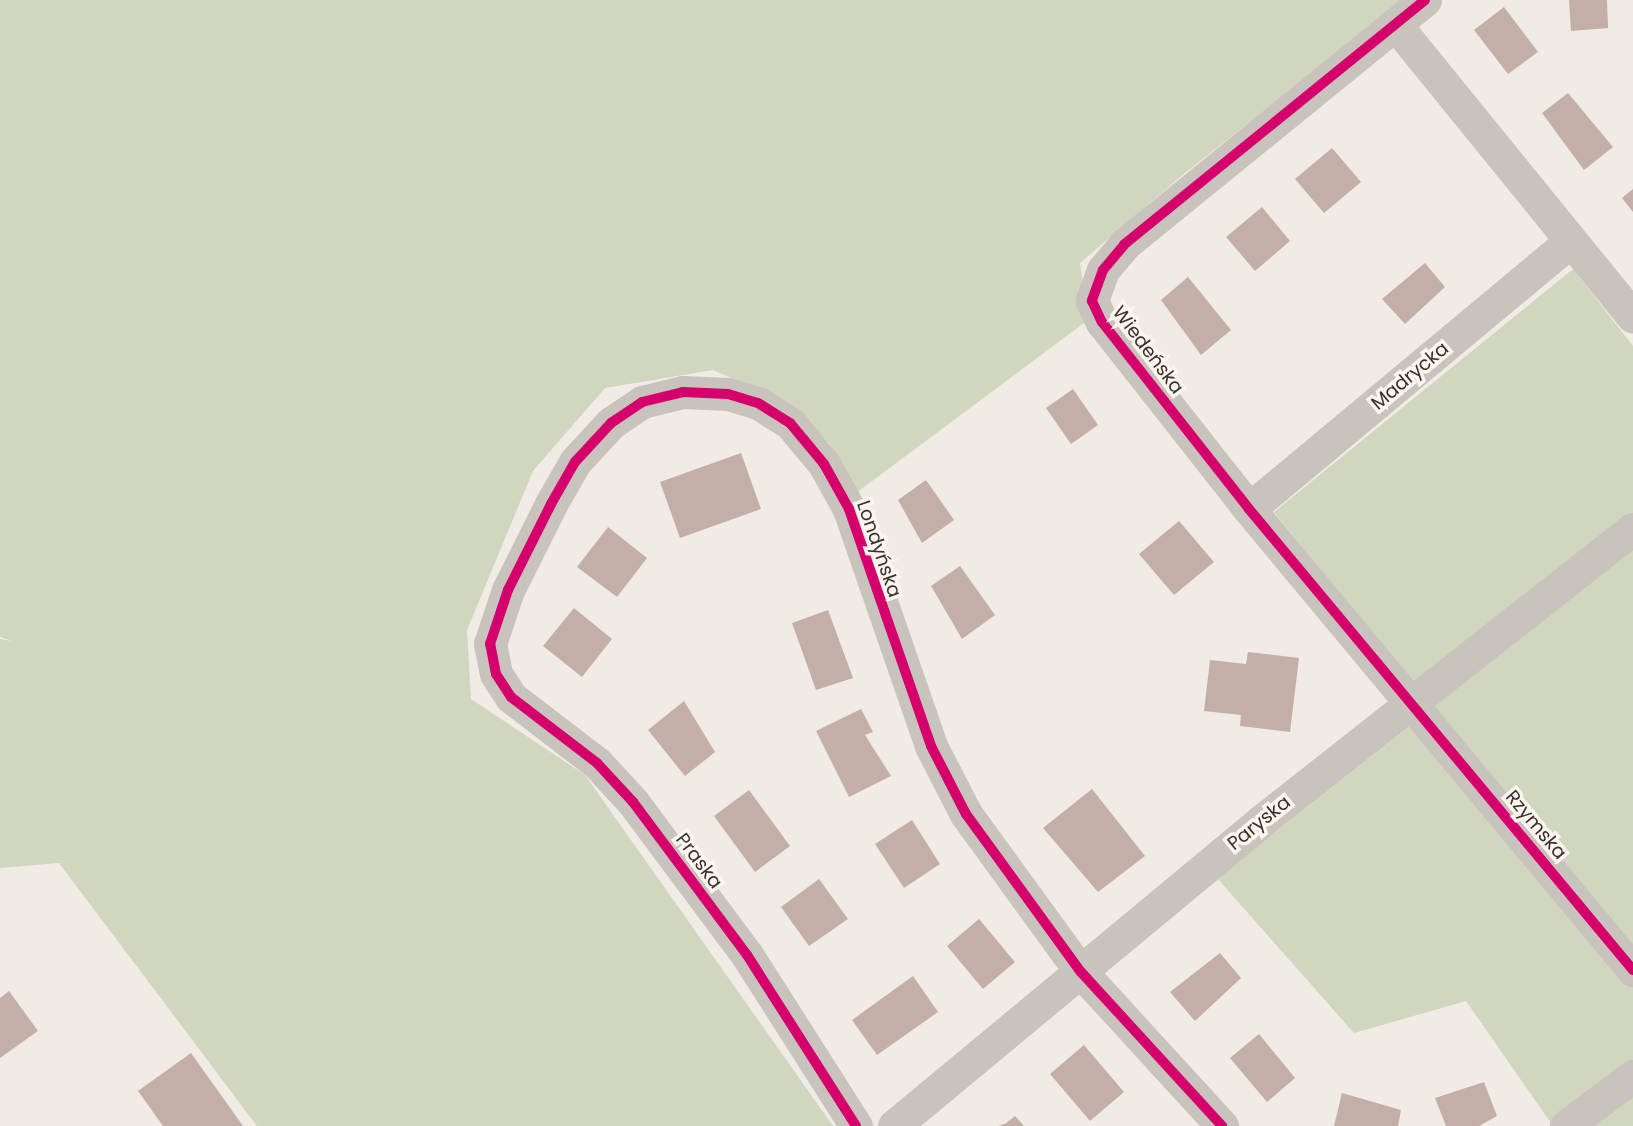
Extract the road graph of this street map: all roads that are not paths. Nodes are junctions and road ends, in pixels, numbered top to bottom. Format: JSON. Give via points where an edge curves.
{"nodes":[{"id":1,"x":1425,"y":0,"type":"edge"},
{"id":2,"x":1395,"y":24,"type":"junction"},
{"id":3,"x":1569,"y":242,"type":"junction"},
{"id":4,"x":1633,"y":317,"type":"edge"},
{"id":5,"x":1250,"y":509,"type":"junction"},
{"id":6,"x":1633,"y":529,"type":"edge"},
{"id":7,"x":490,"y":645,"type":"joint"},
{"id":8,"x":1412,"y":703,"type":"junction"},
{"id":9,"x":1633,"y":970,"type":"edge"},
{"id":10,"x":1081,"y":972,"type":"junction"},
{"id":11,"x":1633,"y":1076,"type":"edge"},
{"id":12,"x":856,"y":1126,"type":"edge"},
{"id":13,"x":894,"y":1126,"type":"edge"},
{"id":14,"x":1222,"y":1126,"type":"edge"},
{"id":15,"x":1566,"y":1126,"type":"edge"}],
"edges":[{"from":1,"to":2,"type":"street","name":"Wiedeńska"},
{"from":2,"to":3,"type":"street"},
{"from":2,"to":5,"type":"street","name":"Wiedeńska","via":[[1124,245],[1103,270],[1092,301],[1102,322]]},
{"from":3,"to":4,"type":"street"},
{"from":3,"to":5,"type":"street","name":"Madrycka"},
{"from":5,"to":8,"type":"street","name":"Wiedeńska"},
{"from":6,"to":8,"type":"street","name":"Paryska"},
{"from":7,"to":10,"type":"street","name":"Londyńska","via":[[508,590],[551,504],[575,462],[611,423],[642,402],[682,392],[728,394],[758,403],[790,423],[824,464],[849,509],[931,747],[966,814]]},
{"from":7,"to":12,"type":"street","name":"Praska","via":[[496,674],[511,697],[597,763],[633,802],[747,955]]},
{"from":8,"to":9,"type":"street","name":"Rzymska"},
{"from":8,"to":10,"type":"street","name":"Paryska"},
{"from":10,"to":13,"type":"street","name":"Paryska"},
{"from":10,"to":14,"type":"street"},
{"from":11,"to":15,"type":"street"}]}
